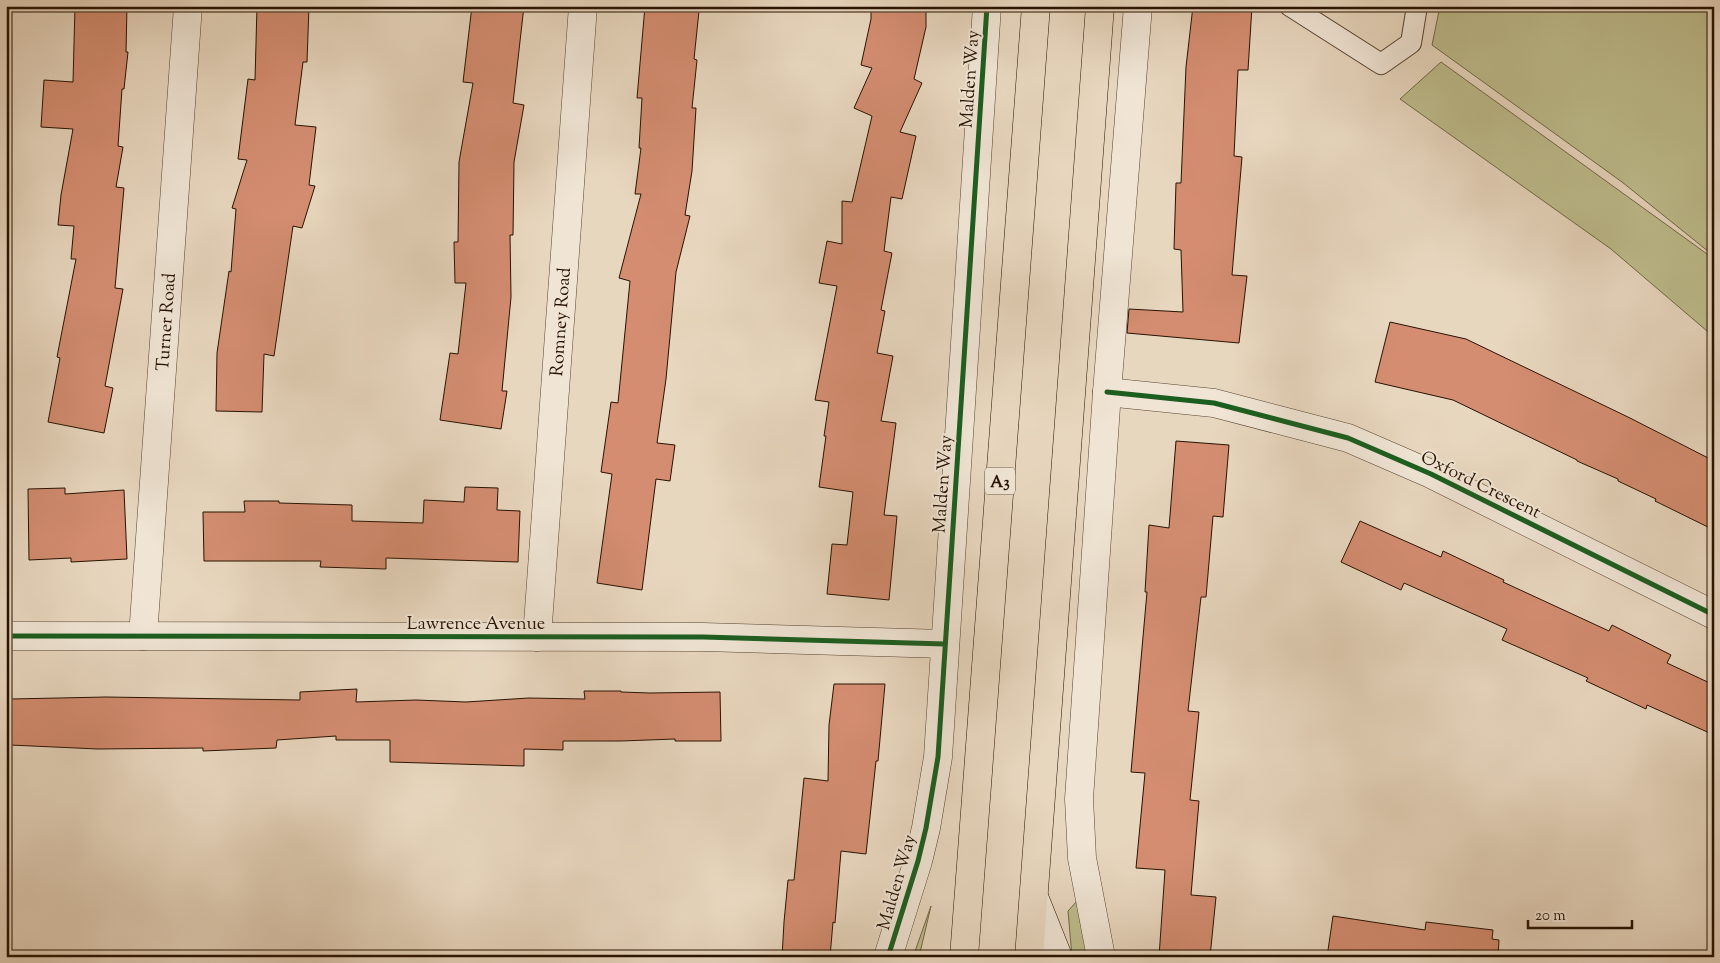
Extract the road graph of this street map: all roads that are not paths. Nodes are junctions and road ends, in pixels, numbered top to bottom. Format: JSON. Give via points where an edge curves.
{"nodes":[{"id":1,"x":188,"y":6,"type":"edge"},
{"id":2,"x":583,"y":6,"type":"edge"},
{"id":3,"x":987,"y":6,"type":"edge"},
{"id":4,"x":1036,"y":6,"type":"edge"},
{"id":5,"x":1100,"y":6,"type":"edge"},
{"id":6,"x":1138,"y":6,"type":"edge"},
{"id":7,"x":1290,"y":6,"type":"edge"},
{"id":8,"x":1417,"y":6,"type":"edge"},
{"id":9,"x":1107,"y":392,"type":"junction"},
{"id":10,"x":1714,"y":615,"type":"edge"},
{"id":11,"x":6,"y":636,"type":"edge"},
{"id":12,"x":143,"y":636,"type":"junction"},
{"id":13,"x":537,"y":637,"type":"junction"},
{"id":14,"x":945,"y":644,"type":"junction"},
{"id":15,"x":1034,"y":897,"type":"junction"},
{"id":16,"x":966,"y":926,"type":"junction"},
{"id":17,"x":888,"y":957,"type":"edge"},
{"id":18,"x":950,"y":957,"type":"edge"},
{"id":19,"x":964,"y":957,"type":"edge"},
{"id":20,"x":1029,"y":957,"type":"edge"},
{"id":21,"x":1058,"y":957,"type":"edge"},
{"id":22,"x":1101,"y":957,"type":"edge"}],
"edges":[{"from":1,"to":12,"type":"street","name":"Turner Road"},
{"from":2,"to":13,"type":"street","name":"Romney Road"},
{"from":3,"to":14,"type":"street","name":"Malden Way"},
{"from":4,"to":16,"type":"highway","number":"A3"},
{"from":5,"to":15,"type":"highway"},
{"from":6,"to":9,"type":"street"},
{"from":7,"to":8,"type":"lane","via":[[1381,64],[1410,43]]},
{"from":9,"to":10,"type":"street","name":"Oxford Crescent","via":[[1214,404],[1348,438],[1431,474]]},
{"from":9,"to":22,"type":"street","via":[[1078,799],[1082,858]]},
{"from":11,"to":12,"type":"street","name":"Lawrence Avenue"},
{"from":12,"to":13,"type":"street","name":"Lawrence Avenue"},
{"from":13,"to":14,"type":"street","name":"Lawrence Avenue","via":[[703,637]]},
{"from":14,"to":17,"type":"street","name":"Malden Way","via":[[938,757],[926,828]]},
{"from":15,"to":20,"type":"highway"},
{"from":15,"to":21,"type":"street"},
{"from":16,"to":18,"type":"street"},
{"from":16,"to":19,"type":"highway","number":"A3"}]}
